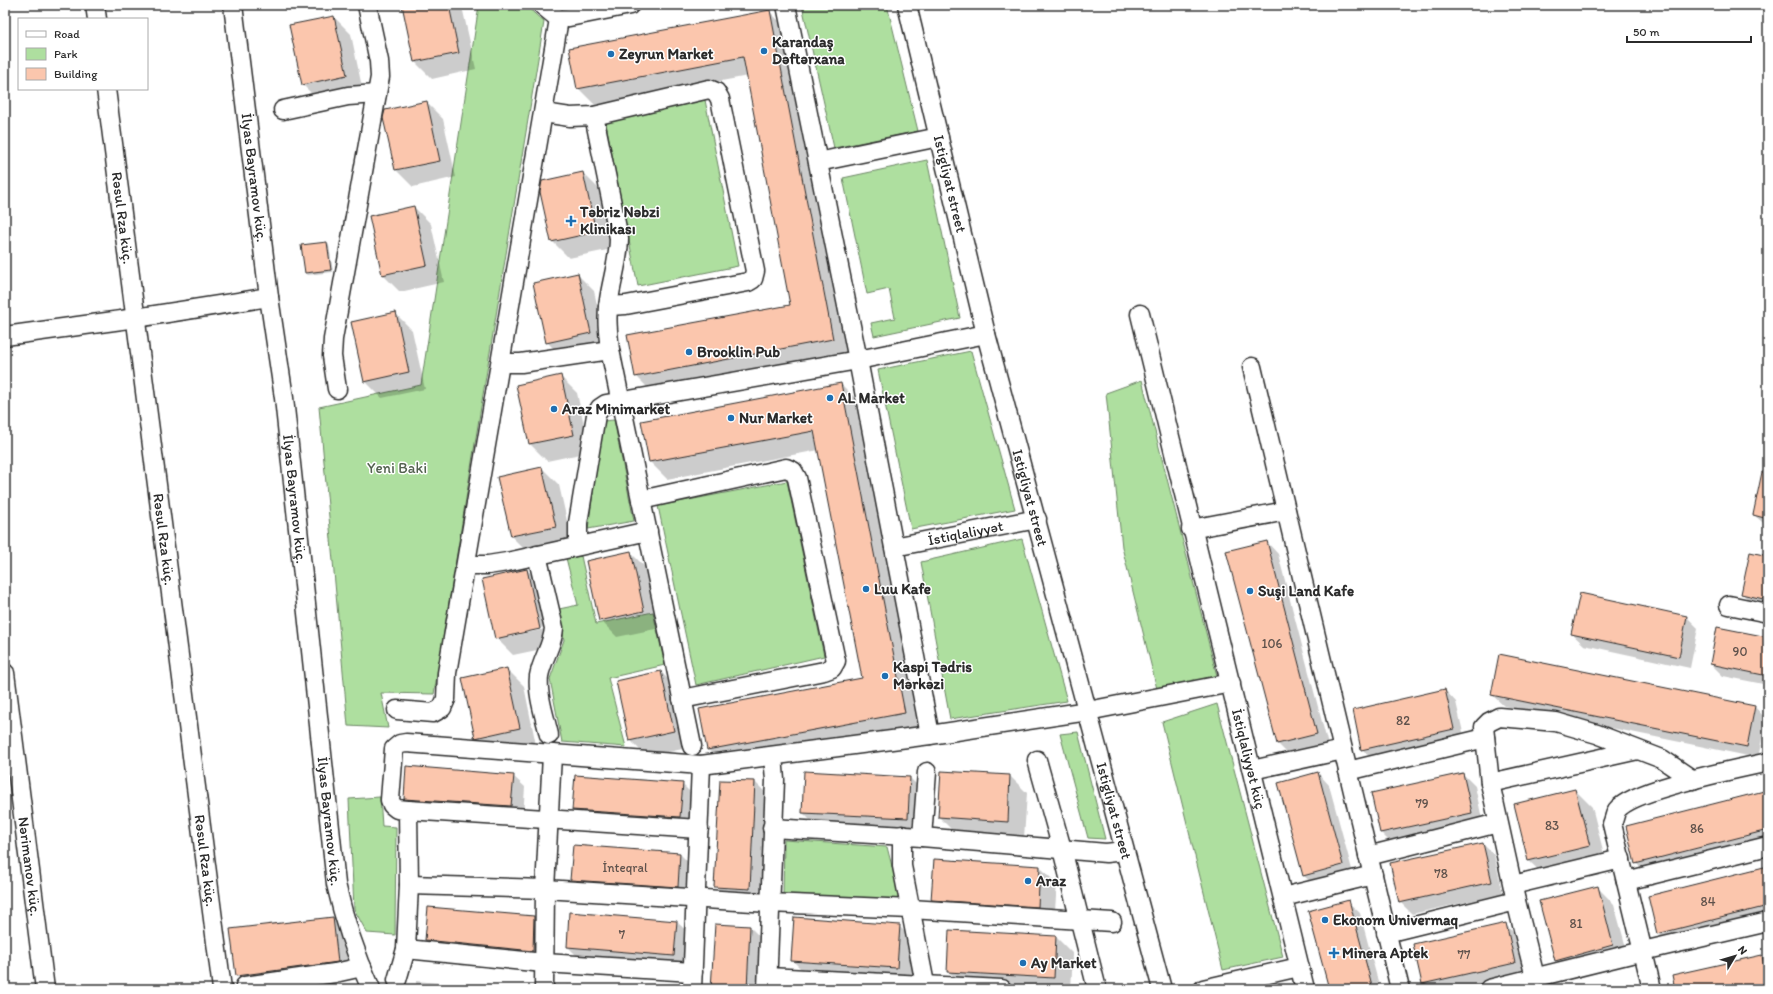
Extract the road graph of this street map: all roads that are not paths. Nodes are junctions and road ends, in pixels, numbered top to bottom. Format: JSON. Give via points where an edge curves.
{"nodes":[{"id":1,"x":95,"y":5,"type":"edge"},
{"id":2,"x":233,"y":5,"type":"edge"},
{"id":3,"x":367,"y":5,"type":"edge"},
{"id":4,"x":542,"y":5,"type":"edge"},
{"id":5,"x":630,"y":5,"type":"edge"},
{"id":6,"x":786,"y":5,"type":"edge"},
{"id":7,"x":907,"y":5,"type":"edge"},
{"id":8,"x":97,"y":18,"type":"edge"},
{"id":9,"x":559,"y":19,"type":"junction"},
{"id":10,"x":106,"y":90,"type":"edge"},
{"id":11,"x":377,"y":94,"type":"junction"},
{"id":12,"x":283,"y":110,"type":"dead end"},
{"id":13,"x":544,"y":113,"type":"junction"},
{"id":14,"x":594,"y":116,"type":"junction"},
{"id":15,"x":939,"y":137,"type":"junction"},
{"id":16,"x":818,"y":162,"type":"junction"},
{"id":17,"x":269,"y":297,"type":"junction"},
{"id":18,"x":608,"y":306,"type":"junction"},
{"id":19,"x":1140,"y":314,"type":"dead end"},
{"id":20,"x":136,"y":318,"type":"junction"},
{"id":21,"x":986,"y":334,"type":"junction"},
{"id":22,"x":5,"y":336,"type":"edge"},
{"id":23,"x":610,"y":350,"type":"junction"},
{"id":24,"x":858,"y":360,"type":"junction"},
{"id":25,"x":500,"y":363,"type":"junction"},
{"id":26,"x":1252,"y":367,"type":"dead end"},
{"id":27,"x":337,"y":390,"type":"dead end"},
{"id":28,"x":621,"y":400,"type":"junction"},
{"id":29,"x":641,"y":500,"type":"junction"},
{"id":30,"x":1286,"y":511,"type":"junction"},
{"id":31,"x":1037,"y":519,"type":"junction"},
{"id":32,"x":1191,"y":529,"type":"junction"},
{"id":33,"x":648,"y":531,"type":"junction"},
{"id":34,"x":578,"y":546,"type":"junction"},
{"id":35,"x":894,"y":547,"type":"junction"},
{"id":36,"x":537,"y":555,"type":"junction"},
{"id":37,"x":466,"y":565,"type":"junction"},
{"id":38,"x":1729,"y":604,"type":"dead end"},
{"id":39,"x":1768,"y":613,"type":"edge"},
{"id":40,"x":5,"y":673,"type":"edge"},
{"id":41,"x":1231,"y":683,"type":"junction"},
{"id":42,"x":682,"y":699,"type":"junction"},
{"id":43,"x":397,"y":710,"type":"dead end"},
{"id":44,"x":1088,"y":711,"type":"junction"},
{"id":45,"x":549,"y":735,"type":"dead end"},
{"id":46,"x":930,"y":735,"type":"junction"},
{"id":47,"x":1485,"y":738,"type":"junction"},
{"id":48,"x":692,"y":746,"type":"dead end"},
{"id":49,"x":1343,"y":750,"type":"junction"},
{"id":50,"x":1638,"y":750,"type":"junction"},
{"id":51,"x":552,"y":755,"type":"junction"},
{"id":52,"x":773,"y":756,"type":"junction"},
{"id":53,"x":1038,"y":760,"type":"dead end"},
{"id":54,"x":1768,"y":762,"type":"edge"},
{"id":55,"x":701,"y":765,"type":"junction"},
{"id":56,"x":1252,"y":770,"type":"junction"},
{"id":57,"x":1348,"y":771,"type":"junction"},
{"id":58,"x":927,"y":772,"type":"dead end"},
{"id":59,"x":1693,"y":780,"type":"junction"},
{"id":60,"x":1490,"y":783,"type":"junction"},
{"id":61,"x":408,"y":810,"type":"junction"},
{"id":62,"x":549,"y":820,"type":"junction"},
{"id":63,"x":1498,"y":823,"type":"junction"},
{"id":64,"x":772,"y":828,"type":"junction"},
{"id":65,"x":700,"y":829,"type":"junction"},
{"id":66,"x":902,"y":835,"type":"junction"},
{"id":67,"x":922,"y":837,"type":"junction"},
{"id":68,"x":1768,"y":846,"type":"edge"},
{"id":69,"x":1062,"y":849,"type":"junction"},
{"id":70,"x":1124,"y":851,"type":"junction"},
{"id":71,"x":1368,"y":856,"type":"junction"},
{"id":72,"x":1621,"y":859,"type":"junction"},
{"id":73,"x":1372,"y":875,"type":"junction"},
{"id":74,"x":1626,"y":881,"type":"junction"},
{"id":75,"x":409,"y":885,"type":"junction"},
{"id":76,"x":545,"y":889,"type":"junction"},
{"id":77,"x":1514,"y":893,"type":"junction"},
{"id":78,"x":1283,"y":897,"type":"junction"},
{"id":79,"x":697,"y":898,"type":"junction"},
{"id":80,"x":769,"y":903,"type":"junction"},
{"id":81,"x":911,"y":909,"type":"junction"},
{"id":82,"x":1079,"y":920,"type":"junction"},
{"id":83,"x":1112,"y":922,"type":"dead end"},
{"id":84,"x":1768,"y":922,"type":"edge"},
{"id":85,"x":1386,"y":933,"type":"junction"},
{"id":86,"x":406,"y":949,"type":"junction"},
{"id":87,"x":1643,"y":951,"type":"junction"},
{"id":88,"x":544,"y":963,"type":"junction"},
{"id":89,"x":362,"y":967,"type":"junction"},
{"id":90,"x":1299,"y":967,"type":"junction"},
{"id":91,"x":1535,"y":977,"type":"junction"},
{"id":92,"x":397,"y":980,"type":"dead end"},
{"id":93,"x":693,"y":980,"type":"edge"},
{"id":94,"x":768,"y":983,"type":"edge"},
{"id":95,"x":245,"y":986,"type":"dead end"},
{"id":96,"x":926,"y":987,"type":"edge"},
{"id":97,"x":45,"y":989,"type":"edge"},
{"id":98,"x":222,"y":989,"type":"edge"},
{"id":99,"x":371,"y":989,"type":"edge"},
{"id":100,"x":544,"y":989,"type":"edge"},
{"id":101,"x":1002,"y":989,"type":"edge"},
{"id":102,"x":1097,"y":989,"type":"edge"},
{"id":103,"x":1162,"y":989,"type":"edge"},
{"id":104,"x":1203,"y":989,"type":"edge"},
{"id":105,"x":1305,"y":989,"type":"edge"},
{"id":106,"x":1400,"y":989,"type":"edge"},
{"id":107,"x":1490,"y":989,"type":"edge"},
{"id":108,"x":1652,"y":989,"type":"edge"}],
"edges":[{"from":1,"to":8,"type":"street"},
{"from":2,"to":17,"type":"street","name":"İlyas Bayramov küç."},
{"from":3,"to":11,"type":"street","via":[[379,61]]},
{"from":4,"to":9,"type":"street"},
{"from":5,"to":9,"type":"street"},
{"from":6,"to":16,"type":"street"},
{"from":7,"to":15,"type":"street","name":"Istigliyat street"},
{"from":9,"to":13,"type":"street"},
{"from":10,"to":20,"type":"street","name":"Rəsul Rza küç."},
{"from":11,"to":12,"type":"street","via":[[348,96]]},
{"from":11,"to":27,"type":"street","via":[[333,339],[332,356]]},
{"from":13,"to":14,"type":"street","via":[[570,118]]},
{"from":13,"to":25,"type":"street"},
{"from":14,"to":18,"type":"street","via":[[619,238]]},
{"from":14,"to":18,"type":"street","via":[[709,89],[716,92],[720,99],[755,271],[753,279],[748,282],[626,305]]},
{"from":15,"to":16,"type":"street"},
{"from":15,"to":21,"type":"street","name":"Istigliyat street"},
{"from":16,"to":24,"type":"street"},
{"from":17,"to":20,"type":"street"},
{"from":17,"to":89,"type":"street","name":"İlyas Bayramov küç.","via":[[284,398],[336,884],[342,911]]},
{"from":18,"to":23,"type":"street","via":[[607,329]]},
{"from":19,"to":32,"type":"street","name":"İstiqlaliyyət küç"},
{"from":20,"to":22,"type":"street"},
{"from":20,"to":98,"type":"street","name":"Rəsul Rza küç."},
{"from":21,"to":24,"type":"street"},
{"from":21,"to":31,"type":"street","name":"Istigliyat street"},
{"from":23,"to":25,"type":"street","via":[[521,363]]},
{"from":23,"to":28,"type":"street"},
{"from":24,"to":28,"type":"street"},
{"from":24,"to":35,"type":"street"},
{"from":25,"to":37,"type":"street"},
{"from":26,"to":30,"type":"street"},
{"from":28,"to":29,"type":"street"},
{"from":28,"to":34,"type":"street","via":[[606,404],[596,415],[578,523]]},
{"from":29,"to":33,"type":"street"},
{"from":29,"to":42,"type":"street","via":[[786,468],[793,471],[797,478],[836,661],[832,668],[824,671]]},
{"from":30,"to":32,"type":"street"},
{"from":30,"to":49,"type":"street"},
{"from":31,"to":35,"type":"street","name":"İstiqlaliyyət"},
{"from":31,"to":44,"type":"street","name":"Istigliyat street"},
{"from":32,"to":41,"type":"street","name":"İstiqlaliyyət küç"},
{"from":33,"to":34,"type":"street"},
{"from":33,"to":42,"type":"street"},
{"from":34,"to":36,"type":"street"},
{"from":35,"to":46,"type":"street"},
{"from":36,"to":37,"type":"street","via":[[488,565]]},
{"from":36,"to":45,"type":"street","via":[[554,628],[539,686]]},
{"from":37,"to":43,"type":"street","via":[[447,673],[446,699],[442,708],[433,712]]},
{"from":38,"to":39,"type":"street"},
{"from":40,"to":97,"type":"street","name":"Nərimanov küç."},
{"from":41,"to":44,"type":"street"},
{"from":41,"to":56,"type":"street","name":"İstiqlaliyyət küç"},
{"from":42,"to":48,"type":"street"},
{"from":44,"to":46,"type":"street"},
{"from":44,"to":70,"type":"street","name":"Istigliyat street"},
{"from":46,"to":52,"type":"street"},
{"from":47,"to":50,"type":"street","via":[[1484,727],[1499,718],[1556,722]]},
{"from":47,"to":57,"type":"street"},
{"from":47,"to":60,"type":"street"},
{"from":49,"to":56,"type":"street"},
{"from":49,"to":57,"type":"street"},
{"from":50,"to":59,"type":"street","via":[[1662,759]]},
{"from":50,"to":60,"type":"street"},
{"from":51,"to":55,"type":"street"},
{"from":51,"to":61,"type":"street","via":[[406,742],[400,744],[394,750],[390,800],[397,809]]},
{"from":51,"to":62,"type":"street"},
{"from":52,"to":55,"type":"street"},
{"from":52,"to":64,"type":"street","via":[[775,780]]},
{"from":53,"to":69,"type":"street"},
{"from":54,"to":59,"type":"street"},
{"from":55,"to":65,"type":"street"},
{"from":56,"to":78,"type":"street","name":"İstiqlaliyyət küç"},
{"from":57,"to":71,"type":"street"},
{"from":58,"to":67,"type":"street"},
{"from":59,"to":72,"type":"street","via":[[1652,790],[1630,800],[1617,810],[1612,824]]},
{"from":60,"to":63,"type":"street"},
{"from":61,"to":62,"type":"street"},
{"from":61,"to":75,"type":"street"},
{"from":62,"to":65,"type":"street"},
{"from":62,"to":76,"type":"street"},
{"from":63,"to":71,"type":"street"},
{"from":63,"to":77,"type":"street"},
{"from":64,"to":66,"type":"street"},
{"from":64,"to":80,"type":"street"},
{"from":65,"to":79,"type":"street"},
{"from":66,"to":67,"type":"street"},
{"from":66,"to":81,"type":"street","via":[[902,866]]},
{"from":67,"to":69,"type":"street"},
{"from":68,"to":74,"type":"street"},
{"from":69,"to":70,"type":"street","via":[[1106,853]]},
{"from":69,"to":82,"type":"street"},
{"from":70,"to":103,"type":"street","name":"Istigliyat street"},
{"from":71,"to":73,"type":"street"},
{"from":72,"to":74,"type":"street"},
{"from":72,"to":77,"type":"street"},
{"from":73,"to":78,"type":"street"},
{"from":73,"to":85,"type":"street"},
{"from":74,"to":87,"type":"street"},
{"from":75,"to":76,"type":"street"},
{"from":75,"to":86,"type":"street"},
{"from":76,"to":79,"type":"street"},
{"from":76,"to":88,"type":"street"},
{"from":77,"to":85,"type":"street"},
{"from":77,"to":91,"type":"street"},
{"from":78,"to":90,"type":"street","name":"İstiqlaliyyət küç"},
{"from":79,"to":80,"type":"street"},
{"from":79,"to":93,"type":"street"},
{"from":80,"to":81,"type":"street"},
{"from":80,"to":94,"type":"street"},
{"from":81,"to":82,"type":"street"},
{"from":81,"to":96,"type":"street"},
{"from":82,"to":83,"type":"street"},
{"from":82,"to":102,"type":"street"},
{"from":84,"to":87,"type":"street"},
{"from":85,"to":106,"type":"street"},
{"from":86,"to":88,"type":"street"},
{"from":86,"to":92,"type":"street"},
{"from":87,"to":91,"type":"street"},
{"from":87,"to":108,"type":"street"},
{"from":88,"to":93,"type":"street"},
{"from":88,"to":100,"type":"street"},
{"from":89,"to":95,"type":"street"},
{"from":89,"to":99,"type":"street","name":"İlyas Bayramov küç."},
{"from":90,"to":104,"type":"street"},
{"from":90,"to":105,"type":"street","name":"İstiqlaliyyət küç"},
{"from":91,"to":107,"type":"street"},
{"from":94,"to":96,"type":"street"},
{"from":96,"to":101,"type":"street"}]}
